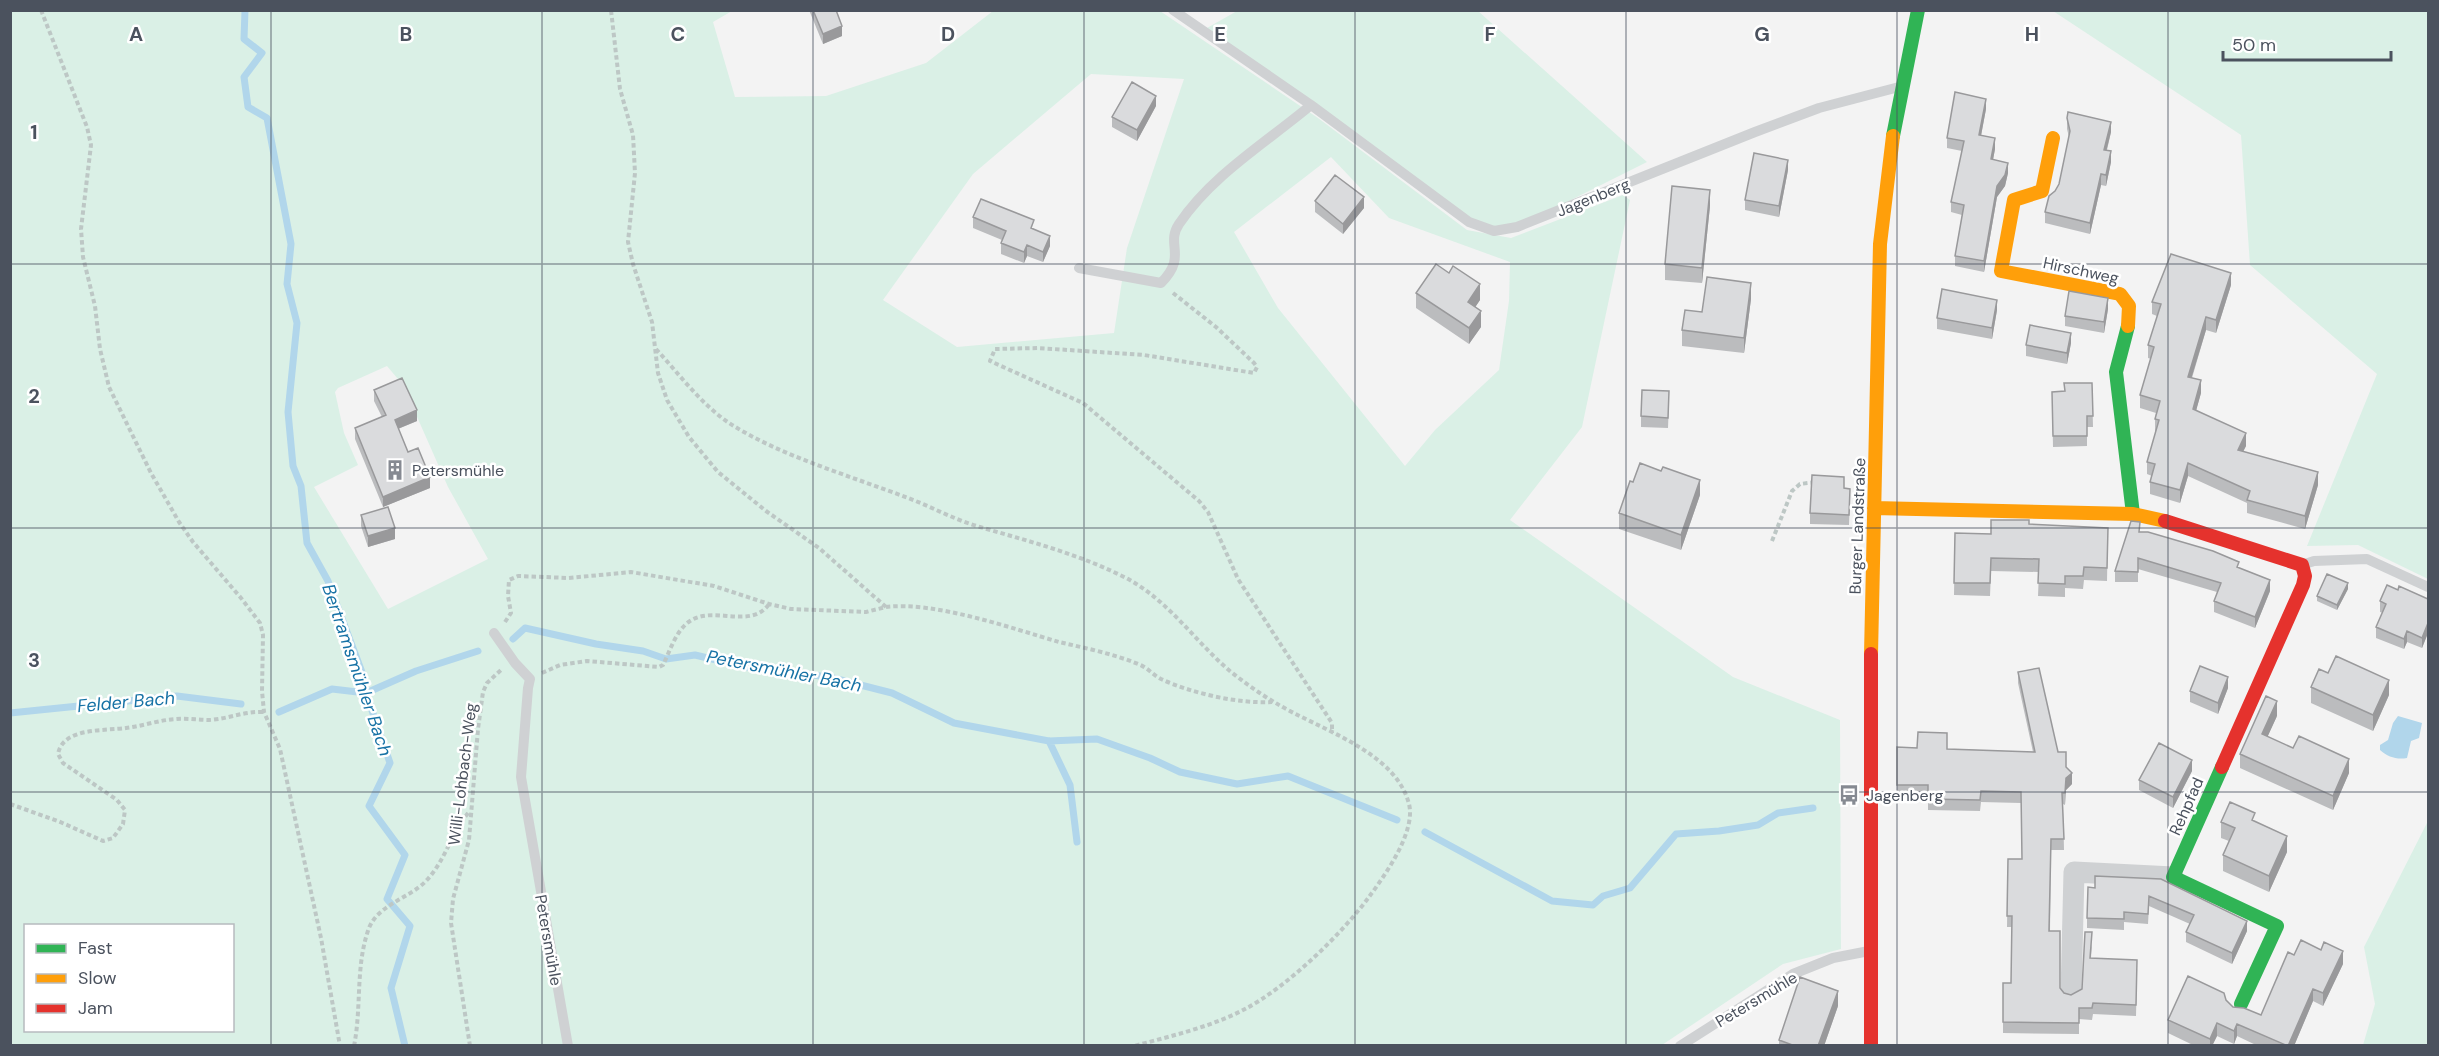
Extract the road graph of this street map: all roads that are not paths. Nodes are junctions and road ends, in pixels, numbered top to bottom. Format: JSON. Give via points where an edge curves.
{"nodes":[{"id":1,"x":1173,"y":10,"type":"edge"},
{"id":2,"x":1918,"y":10,"type":"edge"},
{"id":3,"x":1902,"y":86,"type":"junction"},
{"id":4,"x":1311,"y":105,"type":"junction"},
{"id":5,"x":2053,"y":138,"type":"dead end"},
{"id":6,"x":1079,"y":268,"type":"dead end"},
{"id":7,"x":1874,"y":508,"type":"junction"},
{"id":8,"x":2133,"y":514,"type":"junction"},
{"id":9,"x":2302,"y":565,"type":"junction"},
{"id":10,"x":2428,"y":587,"type":"edge"},
{"id":11,"x":494,"y":633,"type":"road end"},
{"id":12,"x":2173,"y":877,"type":"junction"},
{"id":13,"x":1870,"y":951,"type":"junction"},
{"id":14,"x":2071,"y":994,"type":"edge"},
{"id":15,"x":2241,"y":1004,"type":"dead end"},
{"id":16,"x":568,"y":1046,"type":"edge"},
{"id":17,"x":1680,"y":1046,"type":"edge"},
{"id":18,"x":1871,"y":1046,"type":"edge"}],
"edges":[{"from":1,"to":4,"type":"lane","name":"Jagenberg"},
{"from":2,"to":3,"type":"street","name":"Burger Landstraße"},
{"from":3,"to":4,"type":"lane","name":"Jagenberg","via":[[1819,108],[1517,227],[1494,231],[1469,222]]},
{"from":3,"to":7,"type":"street","name":"Burger Landstraße","via":[[1888,161],[1880,244]]},
{"from":4,"to":6,"type":"lane","via":[[1246,156],[1197,202],[1178,225],[1176,261],[1161,283]]},
{"from":5,"to":8,"type":"street","name":"Hirschweg","via":[[2042,191],[2014,200],[2001,270],[2111,291],[2127,301],[2128,325],[2116,372]]},
{"from":7,"to":8,"type":"street"},
{"from":7,"to":13,"type":"street","name":"Burger Landstraße"},
{"from":8,"to":9,"type":"street"},
{"from":9,"to":10,"type":"lane","via":[[2367,559]]},
{"from":9,"to":12,"type":"street","name":"Rehpfad","via":[[2303,585]]},
{"from":11,"to":16,"type":"lane","name":"Petersmühle","via":[[531,679],[521,777]]},
{"from":12,"to":14,"type":"street","via":[[2074,872]]},
{"from":12,"to":15,"type":"street","via":[[2277,926]]},
{"from":13,"to":17,"type":"lane","name":"Petersmühle","via":[[1833,958],[1793,974]]},
{"from":13,"to":18,"type":"street","name":"Burger Landstraße"}]}
